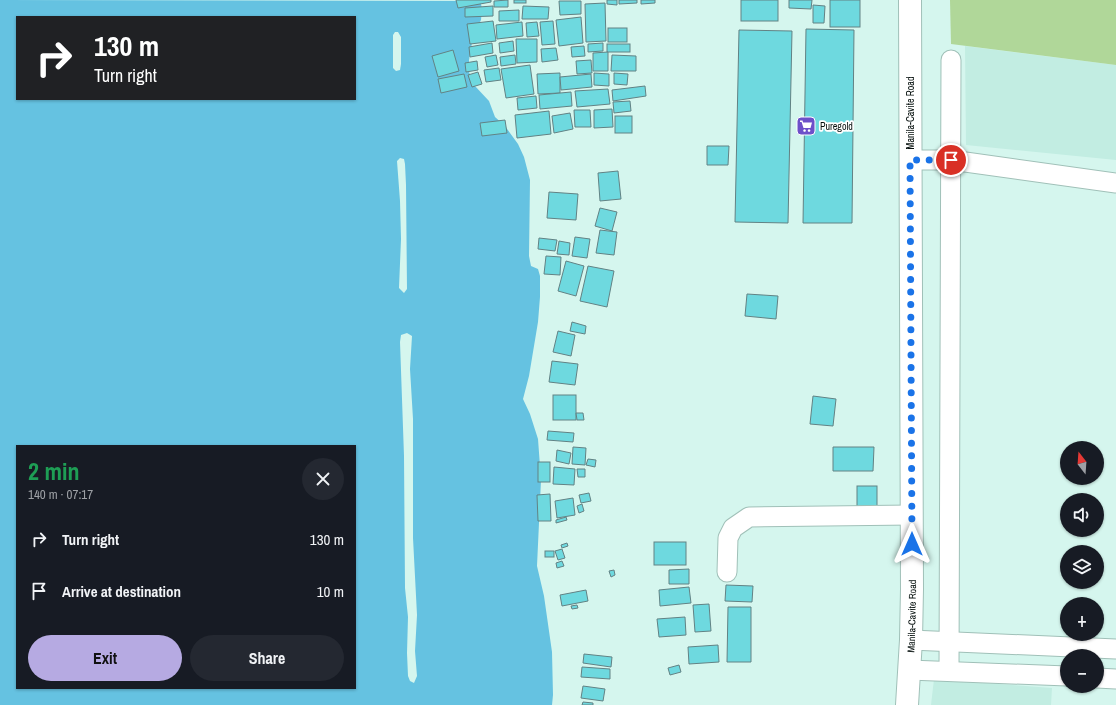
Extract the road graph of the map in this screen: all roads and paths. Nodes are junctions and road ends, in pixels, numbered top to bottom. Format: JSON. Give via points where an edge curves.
{"nodes":[{"id":1,"x":910,"y":0,"type":"edge"},
{"id":2,"x":951,"y":60,"type":"dead end"},
{"id":3,"x":910,"y":160,"type":"junction"},
{"id":4,"x":951,"y":160,"type":"junction"},
{"id":5,"x":1116,"y":182,"type":"edge"},
{"id":6,"x":912,"y":514,"type":"junction"},
{"id":7,"x":727,"y":572,"type":"dead end"},
{"id":8,"x":911,"y":640,"type":"junction"},
{"id":9,"x":949,"y":642,"type":"junction"},
{"id":10,"x":1116,"y":649,"type":"edge"},
{"id":11,"x":909,"y":670,"type":"junction"},
{"id":12,"x":948,"y":671,"type":"junction"},
{"id":13,"x":1060,"y":676,"type":"edge"},
{"id":14,"x":1104,"y":678,"type":"edge"},
{"id":15,"x":1116,"y":679,"type":"edge"},
{"id":16,"x":907,"y":705,"type":"edge"}],
"edges":[{"from":1,"to":3,"type":"main road","name":"Manila-Cavite Road"},
{"from":2,"to":4,"type":"street"},
{"from":3,"to":4,"type":"street"},
{"from":3,"to":6,"type":"main road","name":"Manila-Cavite Road"},
{"from":4,"to":5,"type":"street"},
{"from":4,"to":9,"type":"street"},
{"from":6,"to":7,"type":"street","via":[[749,517],[733,528],[728,538]]},
{"from":6,"to":8,"type":"main road","name":"Manila-Cavite Road"},
{"from":8,"to":9,"type":"street"},
{"from":8,"to":11,"type":"main road","name":"Manila-Cavite Road"},
{"from":9,"to":10,"type":"street"},
{"from":9,"to":12,"type":"street"},
{"from":11,"to":12,"type":"street"},
{"from":11,"to":16,"type":"main road","name":"Manila-Cavite Road"},
{"from":12,"to":13,"type":"street"},
{"from":14,"to":15,"type":"street"}]}
